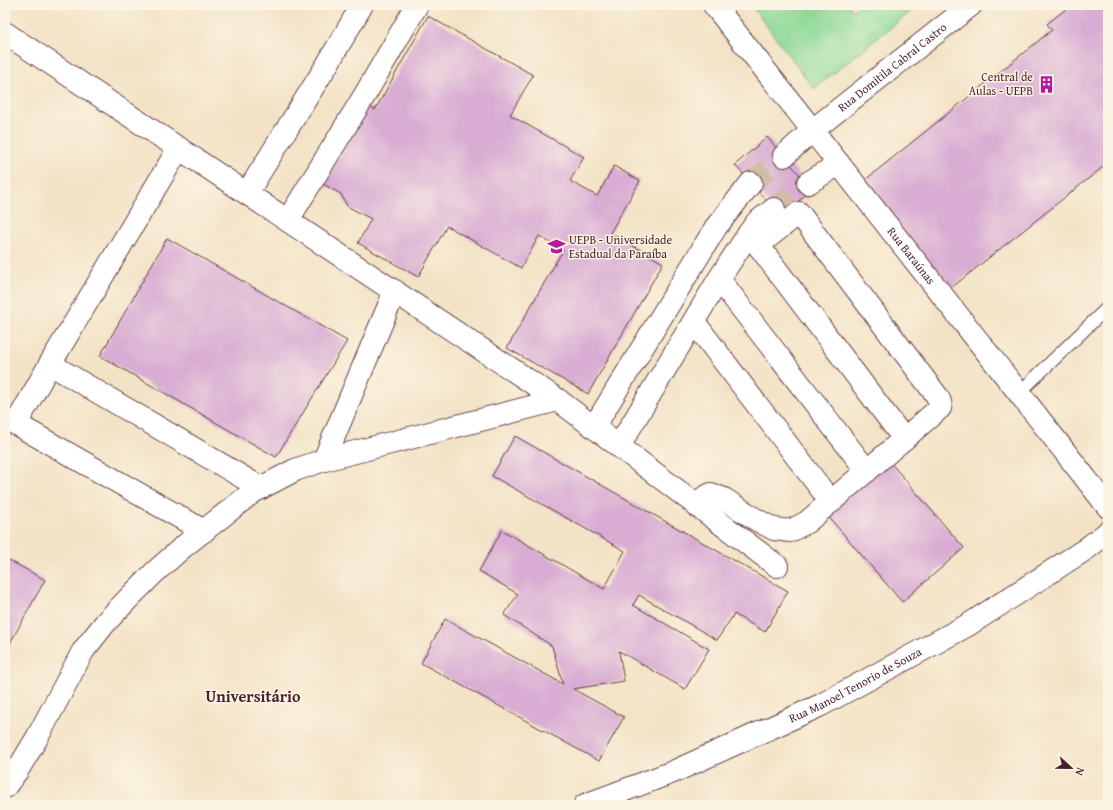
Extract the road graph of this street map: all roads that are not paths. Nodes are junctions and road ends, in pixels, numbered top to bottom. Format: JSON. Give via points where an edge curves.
{"nodes":[{"id":1,"x":362,"y":5,"type":"edge"},
{"id":2,"x":417,"y":5,"type":"edge"},
{"id":3,"x":714,"y":5,"type":"edge"},
{"id":4,"x":972,"y":5,"type":"edge"},
{"id":5,"x":5,"y":33,"type":"edge"},
{"id":6,"x":813,"y":130,"type":"junction"},
{"id":7,"x":179,"y":148,"type":"junction"},
{"id":8,"x":784,"y":156,"type":"tunnel mouth"},
{"id":9,"x":839,"y":164,"type":"junction"},
{"id":10,"x":808,"y":184,"type":"tunnel mouth"},
{"id":11,"x":247,"y":193,"type":"junction"},
{"id":12,"x":288,"y":220,"type":"junction"},
{"id":13,"x":754,"y":239,"type":"junction"},
{"id":14,"x":719,"y":279,"type":"junction"},
{"id":15,"x":395,"y":292,"type":"junction"},
{"id":16,"x":1108,"y":307,"type":"edge"},
{"id":17,"x":694,"y":322,"type":"junction"},
{"id":18,"x":50,"y":364,"type":"junction"},
{"id":19,"x":1019,"y":393,"type":"junction"},
{"id":20,"x":558,"y":400,"type":"junction"},
{"id":21,"x":594,"y":427,"type":"junction"},
{"id":22,"x":904,"y":438,"type":"junction"},
{"id":23,"x":619,"y":446,"type":"junction"},
{"id":24,"x":324,"y":460,"type":"junction"},
{"id":25,"x":867,"y":470,"type":"junction"},
{"id":26,"x":261,"y":488,"type":"junction"},
{"id":27,"x":831,"y":502,"type":"junction"},
{"id":28,"x":697,"y":506,"type":"junction"},
{"id":29,"x":1108,"y":507,"type":"edge"},
{"id":30,"x":204,"y":531,"type":"junction"},
{"id":31,"x":1108,"y":532,"type":"edge"},
{"id":32,"x":777,"y":566,"type":"dead end"},
{"id":33,"x":5,"y":787,"type":"edge"},
{"id":34,"x":585,"y":805,"type":"edge"}],
"edges":[{"from":1,"to":11,"type":"street"},
{"from":2,"to":12,"type":"street"},
{"from":3,"to":6,"type":"street","name":"Rua Baraúnas"},
{"from":4,"to":6,"type":"street","name":"Rua Domitila Cabral Castro"},
{"from":5,"to":7,"type":"street"},
{"from":6,"to":8,"type":"street","name":"Rua Domitila Cabral Castro"},
{"from":6,"to":9,"type":"street","name":"Rua Baraúnas"},
{"from":7,"to":11,"type":"street"},
{"from":7,"to":18,"type":"street"},
{"from":9,"to":10,"type":"street"},
{"from":9,"to":19,"type":"street","name":"Rua Baraúnas"},
{"from":11,"to":12,"type":"street"},
{"from":12,"to":15,"type":"street"},
{"from":13,"to":14,"type":"street"},
{"from":13,"to":21,"type":"street","via":[[757,222],[771,211],[758,200],[749,186],[716,227]]},
{"from":13,"to":22,"type":"street"},
{"from":13,"to":22,"type":"street","via":[[799,213],[804,219],[941,402],[940,408]]},
{"from":14,"to":17,"type":"street"},
{"from":14,"to":25,"type":"street"},
{"from":15,"to":20,"type":"street"},
{"from":15,"to":24,"type":"street"},
{"from":16,"to":19,"type":"lane"},
{"from":17,"to":23,"type":"street"},
{"from":17,"to":27,"type":"street"},
{"from":18,"to":26,"type":"street"},
{"from":18,"to":30,"type":"street","via":[[16,424]]},
{"from":19,"to":29,"type":"street","name":"Rua Baraúnas"},
{"from":20,"to":21,"type":"street"},
{"from":20,"to":24,"type":"street"},
{"from":21,"to":23,"type":"street"},
{"from":22,"to":25,"type":"street"},
{"from":23,"to":28,"type":"street"},
{"from":24,"to":26,"type":"street","via":[[295,470]]},
{"from":25,"to":27,"type":"street"},
{"from":26,"to":30,"type":"street"},
{"from":27,"to":28,"type":"street","via":[[807,522],[790,531],[774,529],[711,494]]},
{"from":28,"to":32,"type":"street"},
{"from":30,"to":33,"type":"street","via":[[151,577],[106,622],[88,645],[37,738]]},
{"from":31,"to":34,"type":"street","name":"Rua Manoel Tenorio de Souza","via":[[968,625],[821,705],[673,772]]}]}
